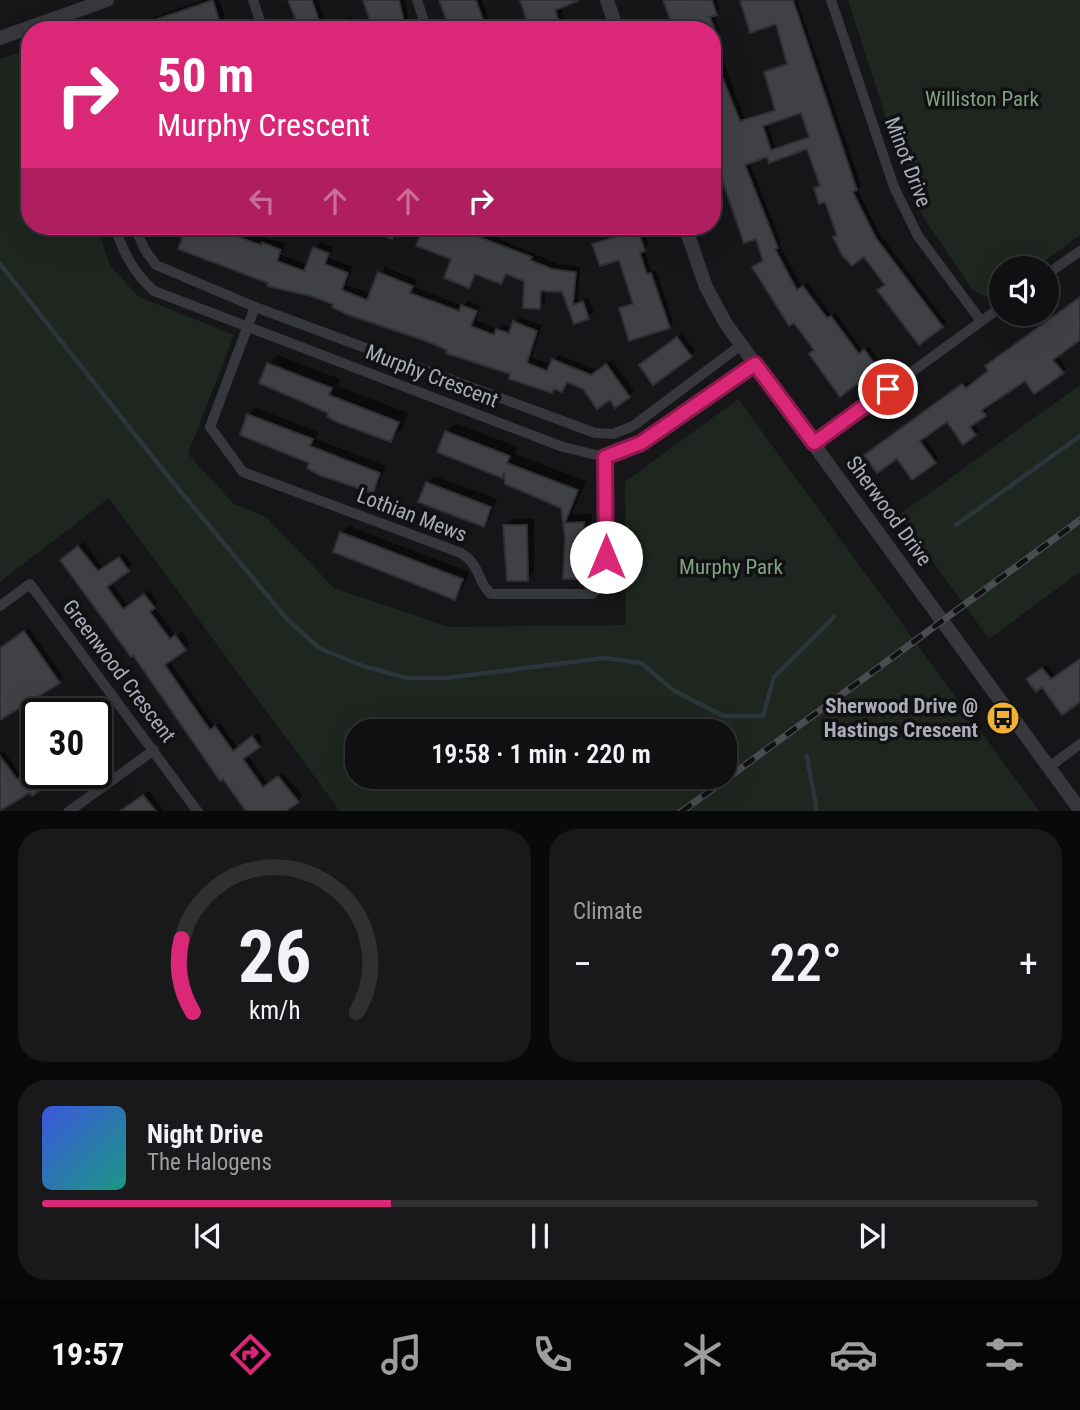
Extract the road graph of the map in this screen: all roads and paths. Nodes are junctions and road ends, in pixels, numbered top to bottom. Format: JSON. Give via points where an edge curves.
{"nodes":[{"id":1,"x":107,"y":0,"type":"edge"},
{"id":2,"x":253,"y":0,"type":"edge"},
{"id":3,"x":417,"y":0,"type":"edge"},
{"id":4,"x":607,"y":0,"type":"edge"},
{"id":5,"x":831,"y":0,"type":"edge"},
{"id":6,"x":68,"y":21,"type":"edge"},
{"id":7,"x":260,"y":21,"type":"edge"},
{"id":8,"x":424,"y":21,"type":"edge"},
{"id":9,"x":614,"y":21,"type":"edge"},
{"id":10,"x":21,"y":32,"type":"edge"},
{"id":11,"x":0,"y":37,"type":"edge"},
{"id":12,"x":117,"y":235,"type":"edge"},
{"id":13,"x":138,"y":235,"type":"edge"},
{"id":14,"x":688,"y":235,"type":"edge"},
{"id":15,"x":1080,"y":251,"type":"edge"},
{"id":16,"x":1059,"y":266,"type":"edge"},
{"id":17,"x":255,"y":306,"type":"junction"},
{"id":18,"x":989,"y":315,"type":"edge"},
{"id":19,"x":981,"y":321,"type":"junction"},
{"id":20,"x":247,"y":326,"type":"junction"},
{"id":21,"x":741,"y":345,"type":"junction"},
{"id":22,"x":755,"y":364,"type":"junction"},
{"id":23,"x":814,"y":443,"type":"junction"},
{"id":24,"x":605,"y":457,"type":"junction"},
{"id":25,"x":0,"y":606,"type":"edge"},
{"id":26,"x":1080,"y":744,"type":"edge"},
{"id":27,"x":154,"y":750,"type":"junction"},
{"id":28,"x":1049,"y":767,"type":"junction"},
{"id":29,"x":1080,"y":810,"type":"edge"},
{"id":30,"x":68,"y":811,"type":"edge"},
{"id":31,"x":198,"y":811,"type":"edge"}],
"edges":[{"from":1,"to":6,"type":"street"},
{"from":2,"to":7,"type":"street"},
{"from":3,"to":8,"type":"street"},
{"from":4,"to":9,"type":"street"},
{"from":5,"to":19,"type":"street","name":"Minot Drive","via":[[894,187],[918,236]]},
{"from":10,"to":11,"type":"street"},
{"from":12,"to":20,"type":"street","name":"Murphy Crescent","via":[[138,277],[155,291]]},
{"from":13,"to":17,"type":"street","name":"Murphy Crescent","via":[[156,265]]},
{"from":14,"to":21,"type":"street","name":"Sherwood Drive","via":[[706,287]]},
{"from":15,"to":16,"type":"street"},
{"from":17,"to":20,"type":"street","name":"Lothian Mews"},
{"from":17,"to":21,"type":"street","name":"Murphy Crescent","via":[[595,433],[613,434],[633,426]]},
{"from":18,"to":19,"type":"street"},
{"from":19,"to":23,"type":"street"},
{"from":20,"to":24,"type":"street","name":"Murphy Crescent","via":[[564,447]]},
{"from":20,"to":24,"type":"street","name":"Lothian Mews","via":[[210,427],[243,472],[461,553],[477,566],[484,588],[491,594],[592,594],[606,582]]},
{"from":21,"to":22,"type":"street","name":"Sherwood Drive"},
{"from":22,"to":23,"type":"street","name":"Sherwood Drive"},
{"from":22,"to":24,"type":"street","via":[[641,443]]},
{"from":23,"to":28,"type":"street","name":"Sherwood Drive"},
{"from":25,"to":27,"type":"street","name":"Greenwood Crescent","via":[[30,584]]},
{"from":26,"to":28,"type":"street"},
{"from":27,"to":30,"type":"street"},
{"from":27,"to":31,"type":"street","name":"Greenwood Crescent"},
{"from":28,"to":29,"type":"street","name":"Sherwood Drive"}]}
